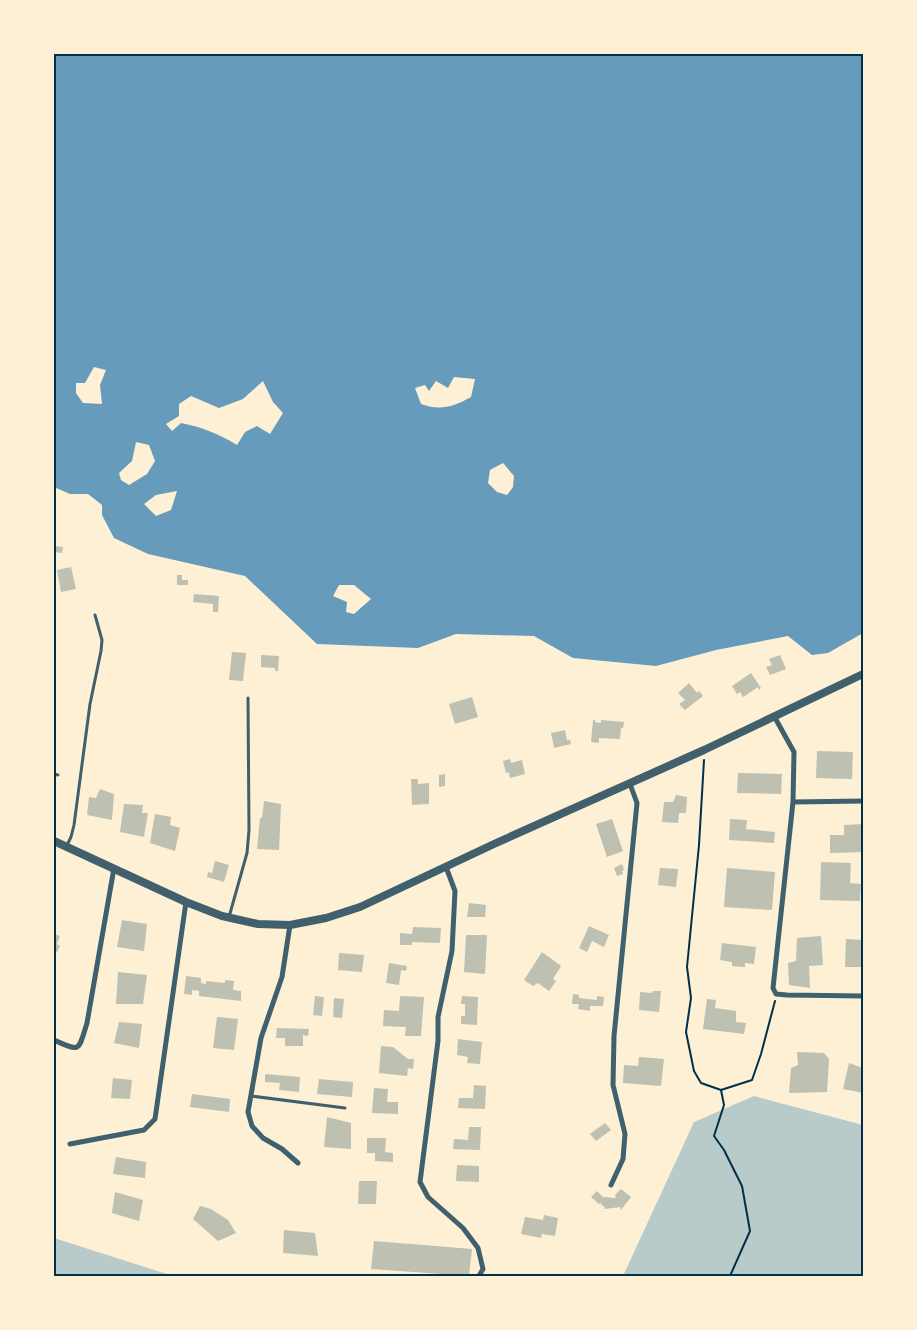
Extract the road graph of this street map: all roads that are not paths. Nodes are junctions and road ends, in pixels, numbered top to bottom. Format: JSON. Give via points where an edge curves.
{"nodes":[{"id":1,"x":95,"y":615,"type":"dead end"},
{"id":2,"x":863,"y":674,"type":"edge"},
{"id":3,"x":248,"y":698,"type":"dead end"},
{"id":4,"x":774,"y":716,"type":"junction"},
{"id":5,"x":54,"y":774,"type":"edge"},
{"id":6,"x":58,"y":776,"type":"dead end"},
{"id":7,"x":630,"y":784,"type":"junction"},
{"id":8,"x":863,"y":801,"type":"edge"},
{"id":9,"x":793,"y":802,"type":"junction"},
{"id":10,"x":54,"y":841,"type":"edge"},
{"id":11,"x":66,"y":847,"type":"junction"},
{"id":12,"x":446,"y":867,"type":"junction"},
{"id":13,"x":114,"y":868,"type":"junction"},
{"id":14,"x":186,"y":902,"type":"junction"},
{"id":15,"x":229,"y":917,"type":"junction"},
{"id":16,"x":290,"y":925,"type":"junction"},
{"id":17,"x":863,"y":996,"type":"edge"},
{"id":18,"x":54,"y":1040,"type":"edge"},
{"id":19,"x":251,"y":1096,"type":"junction"},
{"id":20,"x":346,"y":1108,"type":"dead end"},
{"id":21,"x":70,"y":1144,"type":"dead end"},
{"id":22,"x":298,"y":1163,"type":"dead end"},
{"id":23,"x":611,"y":1185,"type":"dead end"},
{"id":24,"x":479,"y":1276,"type":"edge"}],
"edges":[{"from":1,"to":11,"type":"lane","via":[[102,640],[100,662],[90,704],[74,825]]},
{"from":2,"to":4,"type":"street"},
{"from":3,"to":15,"type":"lane","via":[[249,830],[247,853]]},
{"from":4,"to":7,"type":"street"},
{"from":4,"to":9,"type":"street","via":[[794,752]]},
{"from":5,"to":6,"type":"lane"},
{"from":7,"to":12,"type":"street"},
{"from":7,"to":23,"type":"street","via":[[637,803],[614,1036],[613,1085],[625,1134],[623,1159]]},
{"from":8,"to":9,"type":"street"},
{"from":9,"to":17,"type":"street","via":[[773,988],[776,994],[787,995]]},
{"from":10,"to":11,"type":"street"},
{"from":11,"to":13,"type":"street"},
{"from":12,"to":16,"type":"street","via":[[360,907]]},
{"from":12,"to":24,"type":"street","via":[[455,891],[452,950],[438,1017],[438,1041],[420,1182],[428,1197],[463,1228],[478,1248],[484,1269]]},
{"from":13,"to":14,"type":"street"},
{"from":13,"to":18,"type":"street","via":[[81,1042],[74,1048]]},
{"from":14,"to":15,"type":"street"},
{"from":14,"to":21,"type":"street","via":[[155,1119],[144,1130]]},
{"from":15,"to":16,"type":"street","via":[[258,924]]},
{"from":16,"to":19,"type":"street","via":[[282,976],[261,1038]]},
{"from":19,"to":20,"type":"lane"},
{"from":19,"to":22,"type":"street","via":[[248,1112],[252,1126]]}]}
